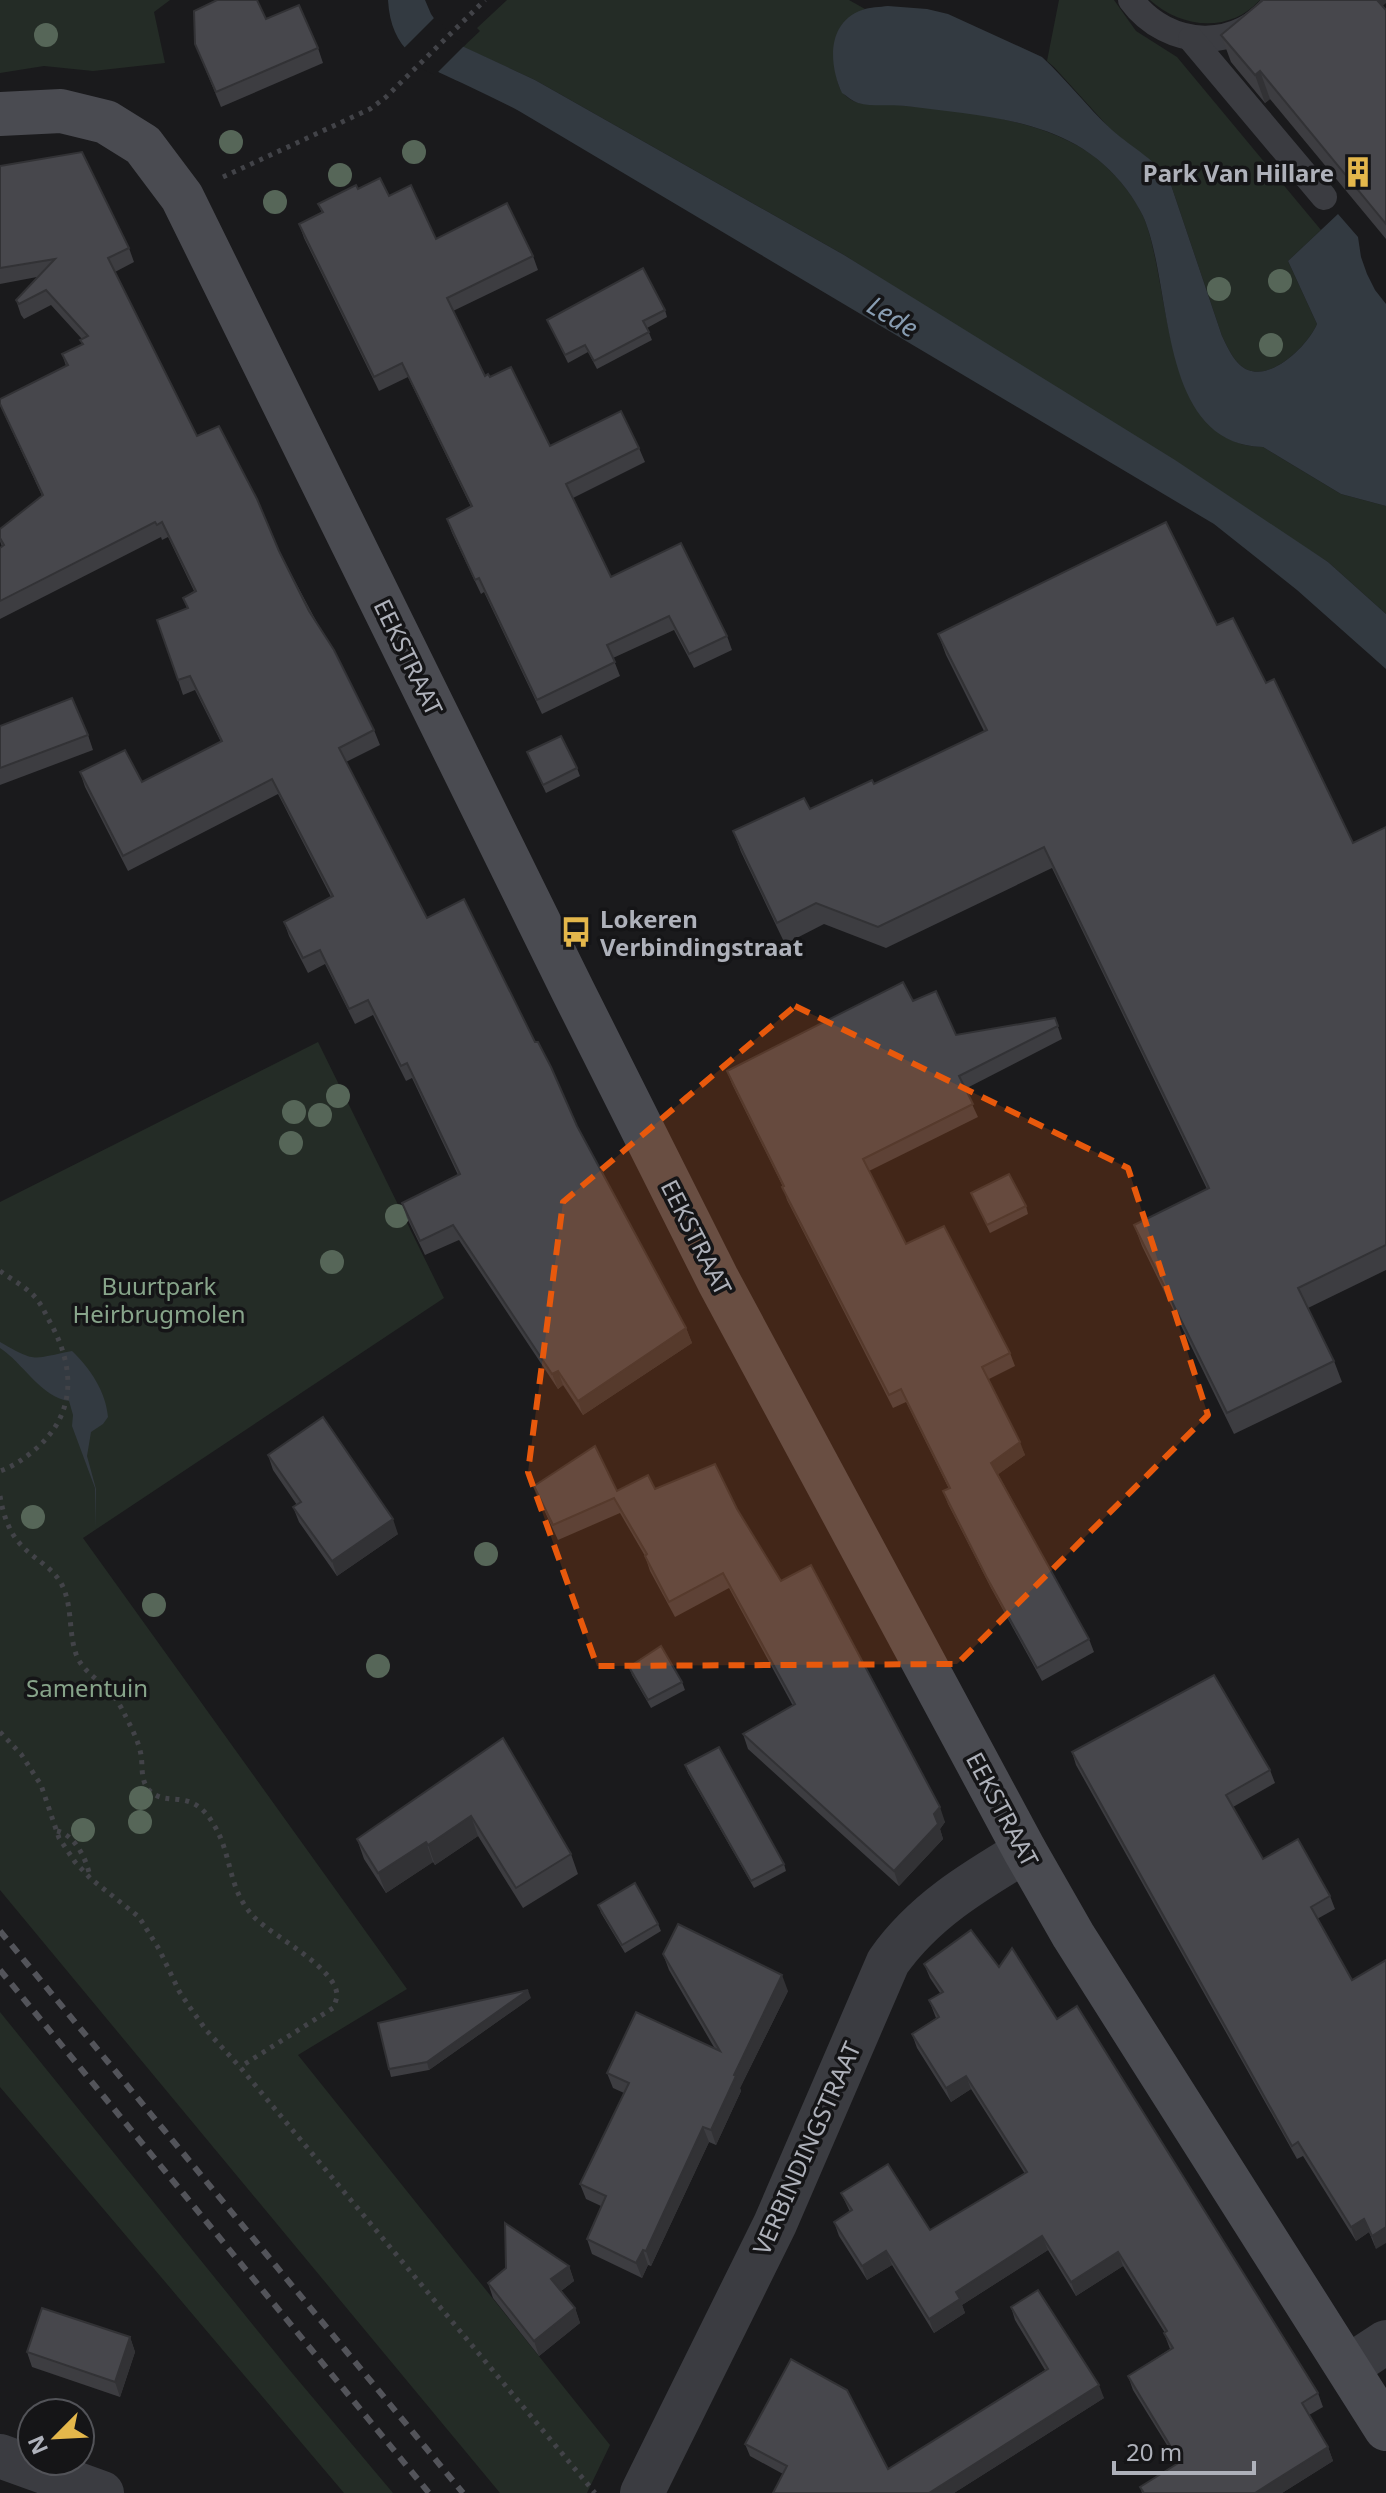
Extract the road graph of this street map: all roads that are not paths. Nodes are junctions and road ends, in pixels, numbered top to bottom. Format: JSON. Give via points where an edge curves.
{"nodes":[{"id":1,"x":1131,"y":0,"type":"edge"},
{"id":2,"x":1277,"y":0,"type":"edge"},
{"id":3,"x":1191,"y":39,"type":"junction"},
{"id":4,"x":0,"y":114,"type":"edge"},
{"id":5,"x":1324,"y":197,"type":"dead end"},
{"id":6,"x":1025,"y":1851,"type":"junction"},
{"id":7,"x":1386,"y":2342,"type":"edge"},
{"id":8,"x":1348,"y":2367,"type":"junction"},
{"id":9,"x":1386,"y":2429,"type":"edge"},
{"id":10,"x":0,"y":2456,"type":"edge"},
{"id":11,"x":102,"y":2493,"type":"edge"},
{"id":12,"x":642,"y":2493,"type":"edge"}],
"edges":[{"from":1,"to":3,"type":"lane","via":[[1165,30]]},
{"from":2,"to":3,"type":"lane","via":[[1246,29],[1219,38]]},
{"from":3,"to":5,"type":"lane"},
{"from":4,"to":6,"type":"street","name":"EEKSTRAAT","via":[[61,111],[106,122],[143,145],[182,197],[718,1280]]},
{"from":6,"to":8,"type":"street","name":"EEKSTRAAT"},
{"from":6,"to":12,"type":"street","name":"VERBINDINGSTRAAT","via":[[962,1888],[928,1916],[888,1962],[775,2224]]},
{"from":7,"to":8,"type":"street"},
{"from":8,"to":9,"type":"street","name":"EEKSTRAAT"},
{"from":10,"to":11,"type":"street"}]}
